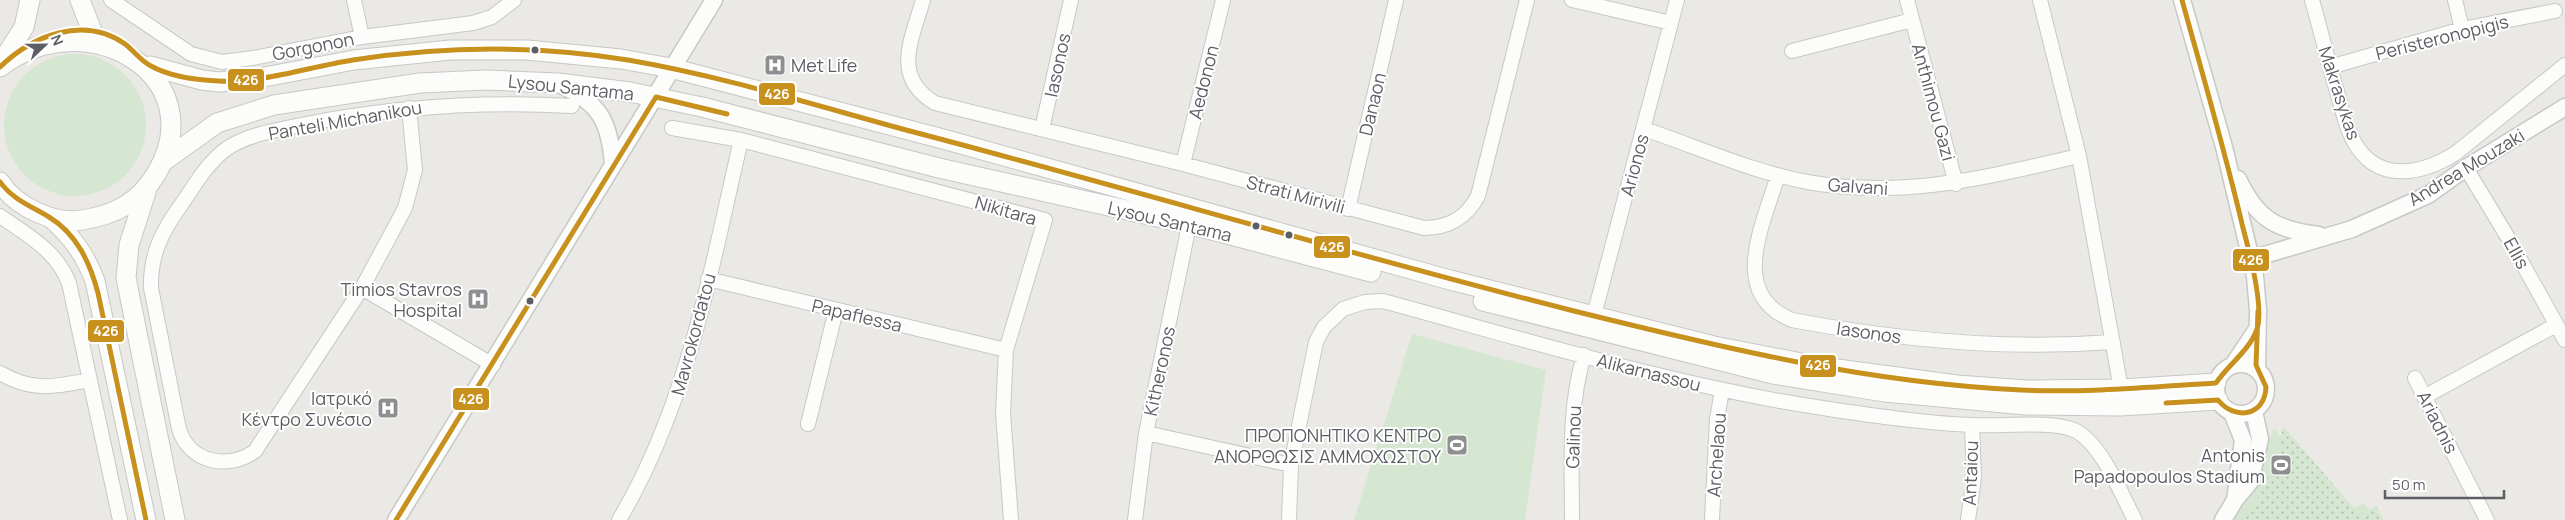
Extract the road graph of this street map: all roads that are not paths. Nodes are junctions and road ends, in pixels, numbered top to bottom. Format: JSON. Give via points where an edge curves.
{"nodes":[{"id":1,"x":30,"y":0,"type":"edge"},
{"id":2,"x":80,"y":0,"type":"edge"},
{"id":3,"x":111,"y":0,"type":"edge"},
{"id":4,"x":354,"y":0,"type":"edge"},
{"id":5,"x":514,"y":0,"type":"edge"},
{"id":6,"x":714,"y":0,"type":"edge"},
{"id":7,"x":923,"y":0,"type":"edge"},
{"id":8,"x":1071,"y":0,"type":"edge"},
{"id":9,"x":1223,"y":0,"type":"edge"},
{"id":10,"x":1396,"y":0,"type":"edge"},
{"id":11,"x":1527,"y":0,"type":"edge"},
{"id":12,"x":1572,"y":0,"type":"edge"},
{"id":13,"x":1677,"y":0,"type":"edge"},
{"id":14,"x":1907,"y":0,"type":"edge"},
{"id":15,"x":2040,"y":0,"type":"edge"},
{"id":16,"x":2182,"y":0,"type":"edge"},
{"id":17,"x":2312,"y":0,"type":"edge"},
{"id":18,"x":2455,"y":0,"type":"edge"},
{"id":19,"x":2556,"y":10,"type":"dead end"},
{"id":20,"x":1912,"y":20,"type":"junction"},
{"id":21,"x":1671,"y":23,"type":"junction"},
{"id":22,"x":2462,"y":28,"type":"junction"},
{"id":23,"x":92,"y":31,"type":"junction"},
{"id":24,"x":362,"y":36,"type":"junction"},
{"id":25,"x":1792,"y":51,"type":"dead end"},
{"id":26,"x":2565,"y":65,"type":"edge"},
{"id":27,"x":0,"y":66,"type":"edge"},
{"id":28,"x":150,"y":66,"type":"junction"},
{"id":29,"x":2330,"y":67,"type":"junction"},
{"id":30,"x":671,"y":68,"type":"junction"},
{"id":31,"x":558,"y":83,"type":"junction"},
{"id":32,"x":656,"y":97,"type":"junction"},
{"id":33,"x":572,"y":106,"type":"dead end"},
{"id":34,"x":2565,"y":107,"type":"edge"},
{"id":35,"x":409,"y":108,"type":"junction"},
{"id":36,"x":672,"y":128,"type":"dead end"},
{"id":37,"x":1042,"y":129,"type":"junction"},
{"id":38,"x":1644,"y":129,"type":"junction"},
{"id":39,"x":741,"y":140,"type":"junction"},
{"id":40,"x":2224,"y":147,"type":"junction"},
{"id":41,"x":2078,"y":156,"type":"junction"},
{"id":42,"x":164,"y":160,"type":"junction"},
{"id":43,"x":1183,"y":164,"type":"junction"},
{"id":44,"x":613,"y":165,"type":"junction"},
{"id":45,"x":2466,"y":168,"type":"junction"},
{"id":46,"x":1778,"y":175,"type":"junction"},
{"id":47,"x":1956,"y":184,"type":"junction"},
{"id":48,"x":1,"y":185,"type":"edge"},
{"id":49,"x":148,"y":188,"type":"junction"},
{"id":50,"x":1348,"y":209,"type":"junction"},
{"id":51,"x":0,"y":216,"type":"edge"},
{"id":52,"x":1191,"y":216,"type":"junction"},
{"id":53,"x":52,"y":218,"type":"junction"},
{"id":54,"x":2326,"y":236,"type":"junction"},
{"id":55,"x":2251,"y":259,"type":"junction"},
{"id":56,"x":708,"y":279,"type":"junction"},
{"id":57,"x":362,"y":288,"type":"junction"},
{"id":58,"x":836,"y":310,"type":"junction"},
{"id":59,"x":1592,"y":322,"type":"junction"},
{"id":60,"x":2556,"y":325,"type":"junction"},
{"id":61,"x":2257,"y":329,"type":"junction"},
{"id":62,"x":2565,"y":340,"type":"edge"},
{"id":63,"x":2112,"y":342,"type":"junction"},
{"id":64,"x":1006,"y":350,"type":"junction"},
{"id":65,"x":1584,"y":355,"type":"junction"},
{"id":66,"x":2233,"y":364,"type":"junction"},
{"id":67,"x":493,"y":365,"type":"junction"},
{"id":68,"x":2256,"y":369,"type":"junction"},
{"id":69,"x":1,"y":376,"type":"edge"},
{"id":70,"x":2415,"y":378,"type":"dead end"},
{"id":71,"x":89,"y":380,"type":"junction"},
{"id":72,"x":2121,"y":388,"type":"junction"},
{"id":73,"x":1722,"y":390,"type":"junction"},
{"id":74,"x":2217,"y":392,"type":"junction"},
{"id":75,"x":2424,"y":397,"type":"junction"},
{"id":76,"x":2254,"y":411,"type":"junction"},
{"id":77,"x":2232,"y":413,"type":"junction"},
{"id":78,"x":808,"y":424,"type":"dead end"},
{"id":79,"x":1972,"y":425,"type":"junction"},
{"id":80,"x":1146,"y":433,"type":"junction"},
{"id":81,"x":1291,"y":465,"type":"junction"},
{"id":82,"x":2235,"y":500,"type":"junction"},
{"id":83,"x":623,"y":519,"type":"edge"},
{"id":84,"x":120,"y":520,"type":"edge"},
{"id":85,"x":146,"y":520,"type":"edge"},
{"id":86,"x":175,"y":520,"type":"edge"},
{"id":87,"x":396,"y":520,"type":"edge"},
{"id":88,"x":1011,"y":520,"type":"edge"},
{"id":89,"x":1135,"y":520,"type":"edge"},
{"id":90,"x":1289,"y":520,"type":"edge"},
{"id":91,"x":1572,"y":520,"type":"edge"},
{"id":92,"x":1712,"y":520,"type":"edge"},
{"id":93,"x":1968,"y":520,"type":"edge"},
{"id":94,"x":2135,"y":520,"type":"edge"},
{"id":95,"x":2223,"y":520,"type":"edge"},
{"id":96,"x":2487,"y":520,"type":"edge"}],
"edges":[{"from":1,"to":27,"type":"main road","via":[[24,27]]},
{"from":2,"to":23,"type":"main road"},
{"from":3,"to":24,"type":"street","name":"Gorgonon","via":[[191,54],[212,61],[253,58]]},
{"from":4,"to":24,"type":"street"},
{"from":5,"to":24,"type":"street","name":"Gorgonon","via":[[500,12],[473,23]]},
{"from":6,"to":30,"type":"street"},
{"from":7,"to":37,"type":"street","name":"Strati Mirivili","via":[[908,52],[908,68],[914,84],[928,98],[943,106]]},
{"from":8,"to":37,"type":"street","name":"Iasonos"},
{"from":9,"to":43,"type":"street","name":"Aedonon"},
{"from":10,"to":50,"type":"street","name":"Danaon"},
{"from":11,"to":50,"type":"street","name":"Strati Mirivili","via":[[1478,196],[1470,209],[1446,225],[1424,228]]},
{"from":12,"to":21,"type":"street"},
{"from":13,"to":21,"type":"street","name":"Arionos"},
{"from":14,"to":20,"type":"street","name":"Anthimou Gazi"},
{"from":15,"to":41,"type":"street"},
{"from":16,"to":40,"type":"street"},
{"from":17,"to":29,"type":"street","name":"Makrasykas"},
{"from":18,"to":22,"type":"street"},
{"from":19,"to":22,"type":"street","name":"Peristeronopigis"},
{"from":20,"to":25,"type":"street","name":"Anthimou Gazi"},
{"from":20,"to":47,"type":"street","name":"Anthimou Gazi"},
{"from":21,"to":38,"type":"street","name":"Arionos"},
{"from":22,"to":29,"type":"street","name":"Peristeronopigis"},
{"from":23,"to":27,"type":"main road","via":[[64,30],[37,38],[14,52]]},
{"from":23,"to":28,"type":"main road","via":[[114,38],[134,50]]},
{"from":26,"to":29,"type":"street","name":"Makrasykas","via":[[2456,153],[2434,165],[2409,172],[2384,168],[2357,146],[2349,132]]},
{"from":28,"to":30,"type":"main road","name":"Lysou Santama","via":[[202,80],[232,81],[382,56],[485,49],[569,53]]},
{"from":28,"to":42,"type":"main road","via":[[163,87],[170,111],[170,136]]},
{"from":30,"to":32,"type":"street"},
{"from":30,"to":52,"type":"main road","name":"Lysou Santama","via":[[934,136]]},
{"from":31,"to":32,"type":"main road","name":"Lysou Santama"},
{"from":31,"to":42,"type":"main road","name":"Lysou Santama","via":[[487,80],[420,83],[274,105],[217,123]]},
{"from":31,"to":44,"type":"street","via":[[579,93],[597,109],[610,138]]},
{"from":32,"to":44,"type":"street"},
{"from":32,"to":52,"type":"main road","name":"Lysou Santama","via":[[938,168]]},
{"from":33,"to":35,"type":"street","name":"Panteli Michanikou","via":[[490,103]]},
{"from":34,"to":45,"type":"street","name":"Andrea Mouzaki"},
{"from":35,"to":57,"type":"street","via":[[415,159],[414,182],[405,208]]},
{"from":35,"to":57,"type":"street","name":"Panteli Michanikou","via":[[326,120],[240,141],[212,162],[169,220],[153,256],[151,288],[179,429],[189,448],[203,458],[231,462],[255,450]]},
{"from":36,"to":39,"type":"street","name":"Nikitara"},
{"from":37,"to":43,"type":"street","name":"Strati Mirivili"},
{"from":38,"to":46,"type":"street","name":"Galvani"},
{"from":38,"to":59,"type":"street","name":"Arionos"},
{"from":39,"to":56,"type":"street","name":"Mavrokordatou"},
{"from":39,"to":64,"type":"street","name":"Nikitara","via":[[1045,220]]},
{"from":40,"to":54,"type":"street","via":[[2248,198],[2262,215],[2290,231]]},
{"from":40,"to":55,"type":"street"},
{"from":41,"to":47,"type":"street","name":"Galvani"},
{"from":41,"to":63,"type":"street"},
{"from":42,"to":49,"type":"main road"},
{"from":43,"to":50,"type":"street","name":"Strati Mirivili"},
{"from":44,"to":67,"type":"street"},
{"from":45,"to":54,"type":"street","name":"Andrea Mouzaki","via":[[2428,195],[2352,229]]},
{"from":45,"to":60,"type":"street","name":"Ellis"},
{"from":46,"to":47,"type":"street","name":"Galvani","via":[[1870,188],[1906,189]]},
{"from":46,"to":63,"type":"street","name":"Iasonos","via":[[1754,265],[1761,296],[1778,313],[1792,320],[1905,337],[2046,346]]},
{"from":48,"to":53,"type":"main road","via":[[25,206]]},
{"from":49,"to":53,"type":"main road","via":[[128,206],[104,217],[78,221]]},
{"from":49,"to":86,"type":"main road","via":[[129,244],[126,278]]},
{"from":51,"to":71,"type":"street","via":[[47,249],[65,273]]},
{"from":52,"to":59,"type":"main road","name":"Lysou Santama","via":[[1450,280]]},
{"from":52,"to":80,"type":"street","name":"Kitheronos"},
{"from":53,"to":85,"type":"main road","via":[[74,239],[95,281]]},
{"from":54,"to":55,"type":"street","name":"Andrea Mouzaki"},
{"from":55,"to":61,"type":"street","via":[[2257,294]]},
{"from":56,"to":58,"type":"street","name":"Papaflessa"},
{"from":56,"to":83,"type":"street","name":"Mavrokordatou","via":[[673,408]]},
{"from":57,"to":67,"type":"street"},
{"from":58,"to":64,"type":"street","name":"Papaflessa"},
{"from":58,"to":78,"type":"street"},
{"from":59,"to":72,"type":"main road","name":"Lysou Santama","via":[[1822,367],[1957,385],[2026,390]]},
{"from":59,"to":74,"type":"main road","name":"Lysou Santama","via":[[1772,374],[1885,392],[2026,405],[2120,406]]},
{"from":60,"to":62,"type":"street","name":"Ellis"},
{"from":60,"to":75,"type":"street"},
{"from":61,"to":66,"type":"street"},
{"from":61,"to":68,"type":"street"},
{"from":63,"to":72,"type":"street"},
{"from":64,"to":88,"type":"street","name":"Nikitara","via":[[1004,413]]},
{"from":65,"to":73,"type":"street","name":"Alikarnassou"},
{"from":65,"to":81,"type":"street","name":"Alikarnassou","via":[[1383,301],[1348,306],[1335,314],[1324,327],[1312,350]]},
{"from":65,"to":91,"type":"street","name":"Galinou","via":[[1576,381],[1572,416]]},
{"from":66,"to":68,"type":"street"},
{"from":66,"to":74,"type":"street","via":[[2225,369]]},
{"from":67,"to":87,"type":"street"},
{"from":68,"to":76,"type":"street","via":[[2266,382],[2267,391],[2265,399]]},
{"from":69,"to":71,"type":"street","via":[[34,387]]},
{"from":70,"to":75,"type":"street","name":"Ariadnis"},
{"from":71,"to":84,"type":"street"},
{"from":72,"to":74,"type":"main road","name":"Lysou Santama"},
{"from":73,"to":79,"type":"street","name":"Alikarnassou","via":[[1877,416]]},
{"from":73,"to":92,"type":"street","name":"Archelaou"},
{"from":74,"to":77,"type":"street","via":[[2221,406]]},
{"from":75,"to":96,"type":"street","name":"Ariadnis"},
{"from":76,"to":77,"type":"street"},
{"from":76,"to":82,"type":"street","via":[[2260,439],[2258,454],[2250,482]]},
{"from":77,"to":82,"type":"street","via":[[2243,440]]},
{"from":79,"to":93,"type":"street","name":"Antaiou","via":[[1974,478]]},
{"from":79,"to":94,"type":"street","name":"Alikarnassou","via":[[2055,426],[2079,433],[2097,452]]},
{"from":80,"to":81,"type":"street"},
{"from":80,"to":89,"type":"street","name":"Kitheronos"},
{"from":81,"to":90,"type":"street","name":"Alikarnassou"},
{"from":82,"to":95,"type":"street"}]}
